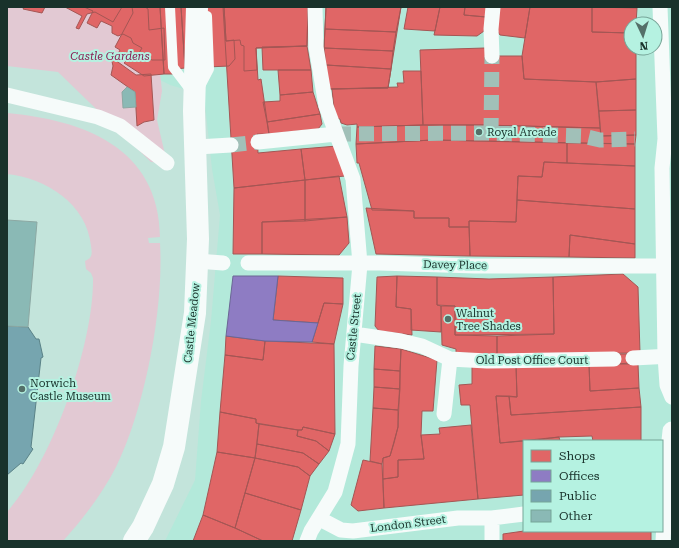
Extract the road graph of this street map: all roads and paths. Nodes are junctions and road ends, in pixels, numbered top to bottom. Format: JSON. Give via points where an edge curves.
{"nodes":[{"id":1,"x":170,"y":7,"type":"edge"},
{"id":2,"x":182,"y":7,"type":"edge"},
{"id":3,"x":197,"y":7,"type":"edge"},
{"id":4,"x":206,"y":7,"type":"edge"},
{"id":5,"x":315,"y":7,"type":"edge"},
{"id":6,"x":493,"y":7,"type":"edge"},
{"id":7,"x":660,"y":7,"type":"edge"},
{"id":8,"x":492,"y":56,"type":"tunnel mouth"},
{"id":9,"x":7,"y":95,"type":"edge"},
{"id":10,"x":195,"y":96,"type":"junction"},
{"id":11,"x":336,"y":134,"type":"junction"},
{"id":12,"x":669,"y":140,"type":"edge"},
{"id":13,"x":258,"y":142,"type":"tunnel mouth"},
{"id":14,"x":231,"y":145,"type":"tunnel mouth"},
{"id":15,"x":197,"y":147,"type":"junction"},
{"id":16,"x":167,"y":163,"type":"dead end"},
{"id":17,"x":197,"y":261,"type":"junction"},
{"id":18,"x":223,"y":263,"type":"dead end"},
{"id":19,"x":248,"y":263,"type":"dead end"},
{"id":20,"x":360,"y":264,"type":"junction"},
{"id":21,"x":667,"y":266,"type":"edge"},
{"id":22,"x":354,"y":334,"type":"junction"},
{"id":23,"x":668,"y":356,"type":"edge"},
{"id":24,"x":614,"y":358,"type":"dead end"},
{"id":25,"x":633,"y":358,"type":"dead end"},
{"id":26,"x":450,"y":359,"type":"junction"},
{"id":27,"x":672,"y":397,"type":"edge"},
{"id":28,"x":444,"y":414,"type":"dead end"},
{"id":29,"x":672,"y":431,"type":"edge"},
{"id":30,"x":670,"y":466,"type":"edge"},
{"id":31,"x":667,"y":492,"type":"edge"},
{"id":32,"x":523,"y":514,"type":"edge"},
{"id":33,"x":492,"y":518,"type":"junction"},
{"id":34,"x":320,"y":519,"type":"junction"},
{"id":35,"x":664,"y":535,"type":"edge"},
{"id":36,"x":134,"y":541,"type":"edge"},
{"id":37,"x":307,"y":541,"type":"edge"},
{"id":38,"x":492,"y":541,"type":"edge"}],
"edges":[{"from":1,"to":10,"type":"lane","via":[[173,67]]},
{"from":2,"to":10,"type":"street","name":"Castle Meadow"},
{"from":3,"to":10,"type":"street","name":"Castle Meadow"},
{"from":4,"to":10,"type":"lane","via":[[209,69]]},
{"from":5,"to":11,"type":"street","name":"Castle Street","via":[[316,47],[322,85]]},
{"from":6,"to":8,"type":"street"},
{"from":7,"to":12,"type":"street"},
{"from":9,"to":16,"type":"street","via":[[99,111]]},
{"from":10,"to":15,"type":"street","name":"Castle Meadow"},
{"from":11,"to":13,"type":"street"},
{"from":11,"to":20,"type":"street","name":"Castle Street","via":[[353,179]]},
{"from":12,"to":21,"type":"street","via":[[662,168]]},
{"from":14,"to":15,"type":"street"},
{"from":15,"to":17,"type":"street","name":"Castle Meadow"},
{"from":17,"to":18,"type":"street"},
{"from":17,"to":36,"type":"street","name":"Castle Meadow","via":[[195,313],[174,447],[164,484]]},
{"from":19,"to":20,"type":"street","name":"Davey Place"},
{"from":20,"to":21,"type":"street","name":"Davey Place"},
{"from":20,"to":22,"type":"street","name":"Castle Street"},
{"from":21,"to":23,"type":"street"},
{"from":22,"to":26,"type":"street","name":"Old Post Office Court","via":[[422,346]]},
{"from":22,"to":34,"type":"street","name":"Castle Street","via":[[348,444],[336,492]]},
{"from":23,"to":25,"type":"street"},
{"from":23,"to":27,"type":"street","via":[[667,384]]},
{"from":24,"to":26,"type":"street","name":"Old Post Office Court","via":[[487,361]]},
{"from":26,"to":28,"type":"street"},
{"from":29,"to":30,"type":"street"},
{"from":30,"to":31,"type":"street"},
{"from":31,"to":35,"type":"street"},
{"from":32,"to":33,"type":"street","name":"London Street"},
{"from":33,"to":34,"type":"street","name":"London Street","via":[[458,518],[353,531],[341,530]]},
{"from":33,"to":38,"type":"street"},
{"from":34,"to":37,"type":"street"}]}
